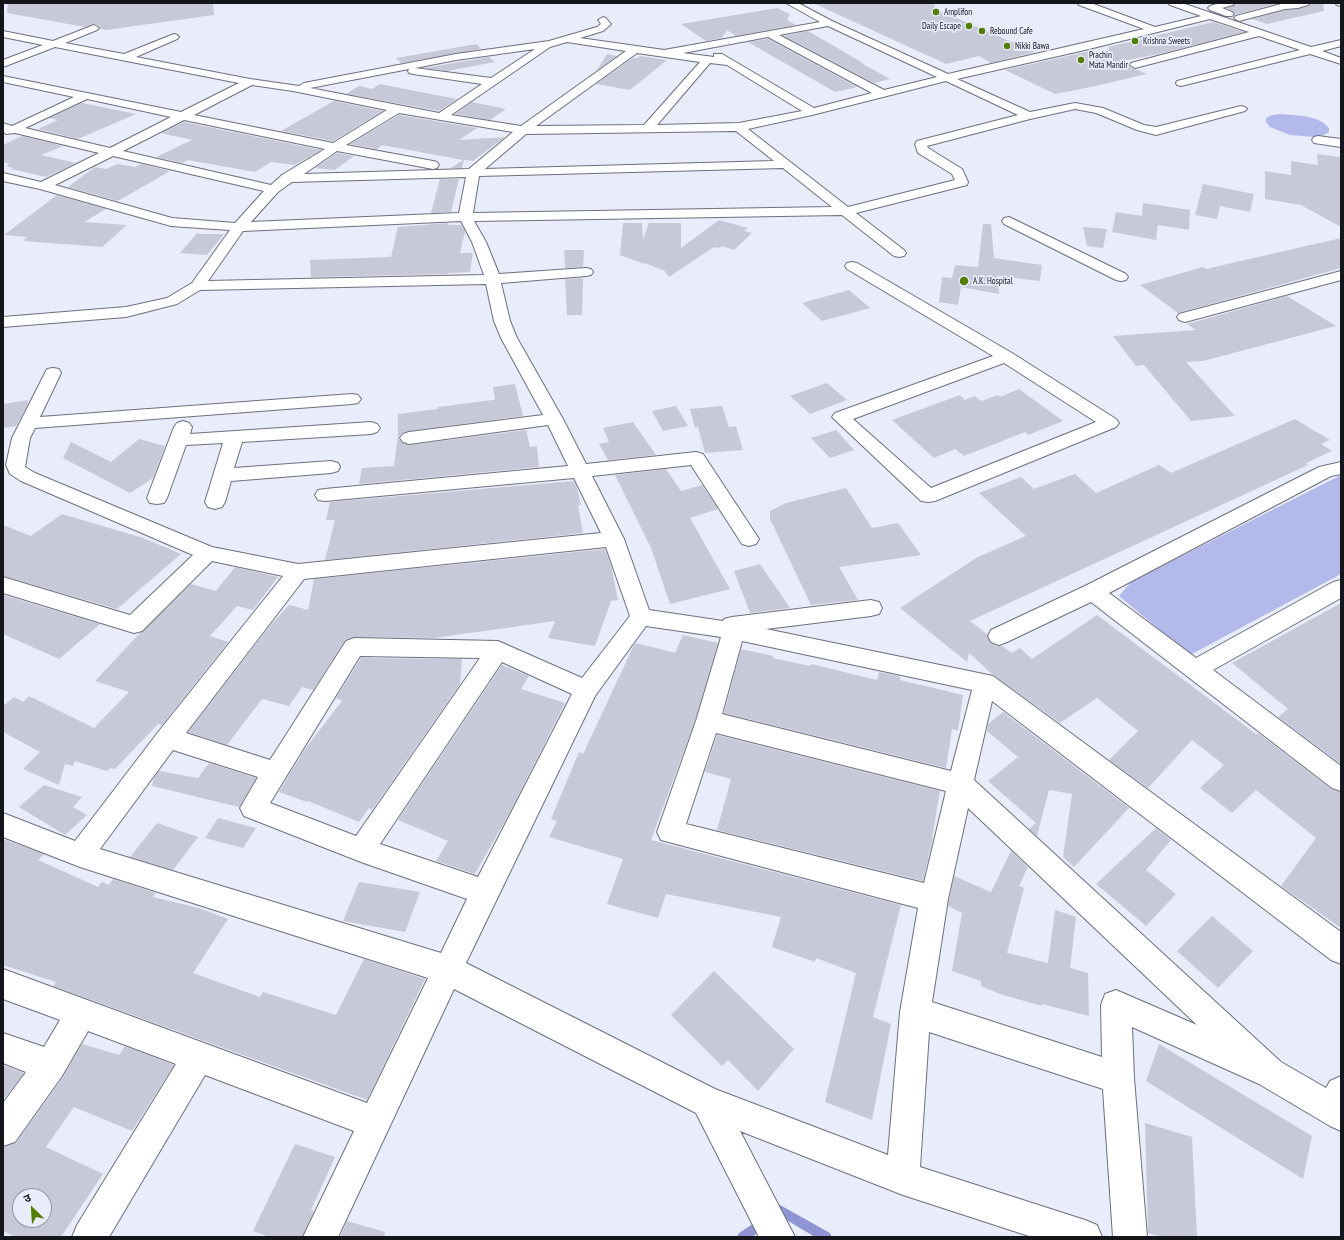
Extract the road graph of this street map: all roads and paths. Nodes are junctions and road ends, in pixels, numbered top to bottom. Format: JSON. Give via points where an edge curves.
{"nodes":[{"id":1,"x":790,"y":3,"type":"edge"},
{"id":2,"x":1082,"y":3,"type":"edge"},
{"id":3,"x":1173,"y":3,"type":"edge"},
{"id":4,"x":1230,"y":3,"type":"edge"},
{"id":5,"x":1306,"y":3,"type":"edge"},
{"id":6,"x":1211,"y":16,"type":"junction"},
{"id":7,"x":1239,"y":18,"type":"junction"},
{"id":8,"x":603,"y":20,"type":"dead end"},
{"id":9,"x":829,"y":23,"type":"junction"},
{"id":10,"x":94,"y":28,"type":"dead end"},
{"id":11,"x":1155,"y":30,"type":"junction"},
{"id":12,"x":1258,"y":33,"type":"junction"},
{"id":13,"x":3,"y":34,"type":"edge"},
{"id":14,"x":769,"y":34,"type":"junction"},
{"id":15,"x":174,"y":37,"type":"dead end"},
{"id":16,"x":1299,"y":38,"type":"dead end"},
{"id":17,"x":568,"y":39,"type":"junction"},
{"id":18,"x":1341,"y":43,"type":"edge"},
{"id":19,"x":55,"y":44,"type":"junction"},
{"id":20,"x":550,"y":44,"type":"junction"},
{"id":21,"x":703,"y":47,"type":"junction"},
{"id":22,"x":634,"y":50,"type":"junction"},
{"id":23,"x":1311,"y":51,"type":"junction"},
{"id":24,"x":666,"y":54,"type":"junction"},
{"id":25,"x":126,"y":57,"type":"junction"},
{"id":26,"x":707,"y":60,"type":"junction"},
{"id":27,"x":1341,"y":61,"type":"edge"},
{"id":28,"x":730,"y":63,"type":"junction"},
{"id":29,"x":3,"y":64,"type":"edge"},
{"id":30,"x":1135,"y":65,"type":"dead end"},
{"id":31,"x":395,"y":69,"type":"junction"},
{"id":32,"x":3,"y":78,"type":"edge"},
{"id":33,"x":946,"y":78,"type":"junction"},
{"id":34,"x":250,"y":82,"type":"junction"},
{"id":35,"x":493,"y":82,"type":"junction"},
{"id":36,"x":1181,"y":83,"type":"dead end"},
{"id":37,"x":293,"y":88,"type":"junction"},
{"id":38,"x":882,"y":94,"type":"junction"},
{"id":39,"x":85,"y":96,"type":"junction"},
{"id":40,"x":397,"y":108,"type":"junction"},
{"id":41,"x":1241,"y":109,"type":"dead end"},
{"id":42,"x":812,"y":112,"type":"junction"},
{"id":43,"x":184,"y":115,"type":"junction"},
{"id":44,"x":443,"y":115,"type":"junction"},
{"id":45,"x":1029,"y":116,"type":"junction"},
{"id":46,"x":739,"y":127,"type":"junction"},
{"id":47,"x":7,"y":130,"type":"edge"},
{"id":48,"x":523,"y":130,"type":"junction"},
{"id":49,"x":647,"y":130,"type":"junction"},
{"id":50,"x":1318,"y":140,"type":"dead end"},
{"id":51,"x":1341,"y":143,"type":"edge"},
{"id":52,"x":335,"y":147,"type":"junction"},
{"id":53,"x":112,"y":153,"type":"junction"},
{"id":54,"x":787,"y":164,"type":"junction"},
{"id":55,"x":473,"y":172,"type":"junction"},
{"id":56,"x":3,"y":177,"type":"edge"},
{"id":57,"x":287,"y":178,"type":"junction"},
{"id":58,"x":44,"y":186,"type":"junction"},
{"id":59,"x":273,"y":189,"type":"junction"},
{"id":60,"x":847,"y":211,"type":"junction"},
{"id":61,"x":465,"y":217,"type":"junction"},
{"id":62,"x":857,"y":220,"type":"junction"},
{"id":63,"x":738,"y":221,"type":"dead end"},
{"id":64,"x":1009,"y":221,"type":"dead end"},
{"id":65,"x":239,"y":227,"type":"junction"},
{"id":66,"x":899,"y":253,"type":"dead end"},
{"id":67,"x":852,"y":266,"type":"dead end"},
{"id":68,"x":586,"y":272,"type":"dead end"},
{"id":69,"x":1341,"y":275,"type":"edge"},
{"id":70,"x":1121,"y":277,"type":"dead end"},
{"id":71,"x":493,"y":279,"type":"junction"},
{"id":72,"x":197,"y":286,"type":"junction"},
{"id":73,"x":1185,"y":317,"type":"dead end"},
{"id":74,"x":3,"y":322,"type":"edge"},
{"id":75,"x":1006,"y":357,"type":"junction"},
{"id":76,"x":53,"y":373,"type":"dead end"},
{"id":77,"x":352,"y":399,"type":"dead end"},
{"id":78,"x":189,"y":411,"type":"junction"},
{"id":79,"x":554,"y":419,"type":"junction"},
{"id":80,"x":28,"y":423,"type":"junction"},
{"id":81,"x":371,"y":428,"type":"dead end"},
{"id":82,"x":234,"y":437,"type":"junction"},
{"id":83,"x":409,"y":438,"type":"dead end"},
{"id":84,"x":178,"y":440,"type":"junction"},
{"id":85,"x":331,"y":467,"type":"dead end"},
{"id":86,"x":1341,"y":468,"type":"edge"},
{"id":87,"x":579,"y":471,"type":"junction"},
{"id":88,"x":223,"y":475,"type":"junction"},
{"id":89,"x":325,"y":495,"type":"dead end"},
{"id":90,"x":157,"y":498,"type":"dead end"},
{"id":91,"x":215,"y":502,"type":"dead end"},
{"id":92,"x":614,"y":539,"type":"junction"},
{"id":93,"x":749,"y":539,"type":"dead end"},
{"id":94,"x":208,"y":553,"type":"junction"},
{"id":95,"x":298,"y":572,"type":"junction"},
{"id":96,"x":3,"y":585,"type":"edge"},
{"id":97,"x":1341,"y":588,"type":"edge"},
{"id":98,"x":1093,"y":592,"type":"junction"},
{"id":99,"x":871,"y":608,"type":"dead end"},
{"id":100,"x":641,"y":617,"type":"junction"},
{"id":101,"x":709,"y":628,"type":"junction"},
{"id":102,"x":734,"y":631,"type":"junction"},
{"id":103,"x":999,"y":636,"type":"dead end"},
{"id":104,"x":498,"y":650,"type":"junction"},
{"id":105,"x":1194,"y":670,"type":"junction"},
{"id":106,"x":985,"y":682,"type":"junction"},
{"id":107,"x":586,"y":690,"type":"junction"},
{"id":108,"x":708,"y":721,"type":"junction"},
{"id":109,"x":168,"y":738,"type":"junction"},
{"id":110,"x":275,"y":772,"type":"junction"},
{"id":111,"x":1341,"y":780,"type":"edge"},
{"id":112,"x":960,"y":784,"type":"junction"},
{"id":113,"x":3,"y":825,"type":"edge"},
{"id":114,"x":361,"y":850,"type":"junction"},
{"id":115,"x":80,"y":855,"type":"junction"},
{"id":116,"x":485,"y":892,"type":"junction"},
{"id":117,"x":934,"y":899,"type":"junction"},
{"id":118,"x":1341,"y":950,"type":"edge"},
{"id":119,"x":448,"y":970,"type":"junction"},
{"id":120,"x":3,"y":984,"type":"edge"},
{"id":121,"x":915,"y":1012,"type":"junction"},
{"id":122,"x":81,"y":1013,"type":"junction"},
{"id":123,"x":3,"y":1048,"type":"edge"},
{"id":124,"x":198,"y":1057,"type":"junction"},
{"id":125,"x":51,"y":1065,"type":"junction"},
{"id":126,"x":1270,"y":1073,"type":"junction"},
{"id":127,"x":1118,"y":1078,"type":"junction"},
{"id":128,"x":707,"y":1102,"type":"junction"},
{"id":129,"x":1338,"y":1106,"type":"edge"},
{"id":130,"x":374,"y":1122,"type":"junction"},
{"id":131,"x":3,"y":1130,"type":"edge"},
{"id":132,"x":903,"y":1178,"type":"junction"},
{"id":133,"x":89,"y":1237,"type":"edge"},
{"id":134,"x":320,"y":1237,"type":"edge"},
{"id":135,"x":778,"y":1237,"type":"edge"},
{"id":136,"x":1085,"y":1237,"type":"edge"},
{"id":137,"x":1130,"y":1237,"type":"edge"}],
"edges":[{"from":1,"to":9,"type":"street"},
{"from":2,"to":11,"type":"street"},
{"from":3,"to":6,"type":"street"},
{"from":4,"to":7,"type":"street","via":[[1213,8]]},
{"from":5,"to":7,"type":"street"},
{"from":6,"to":11,"type":"street"},
{"from":6,"to":12,"type":"street"},
{"from":7,"to":16,"type":"street"},
{"from":8,"to":17,"type":"street","via":[[606,24],[600,29]]},
{"from":9,"to":14,"type":"street"},
{"from":9,"to":33,"type":"street"},
{"from":10,"to":19,"type":"street"},
{"from":11,"to":33,"type":"street"},
{"from":12,"to":23,"type":"street"},
{"from":12,"to":30,"type":"street"},
{"from":13,"to":19,"type":"street"},
{"from":14,"to":21,"type":"street"},
{"from":14,"to":38,"type":"street"},
{"from":15,"to":25,"type":"street"},
{"from":17,"to":20,"type":"street"},
{"from":17,"to":22,"type":"street"},
{"from":18,"to":23,"type":"street"},
{"from":19,"to":25,"type":"street"},
{"from":19,"to":29,"type":"street"},
{"from":20,"to":31,"type":"street"},
{"from":20,"to":35,"type":"street"},
{"from":21,"to":24,"type":"street"},
{"from":21,"to":28,"type":"street"},
{"from":22,"to":24,"type":"street"},
{"from":22,"to":48,"type":"street"},
{"from":23,"to":27,"type":"street"},
{"from":23,"to":36,"type":"street"},
{"from":24,"to":26,"type":"street"},
{"from":25,"to":34,"type":"street"},
{"from":26,"to":28,"type":"street"},
{"from":26,"to":49,"type":"street"},
{"from":28,"to":42,"type":"street"},
{"from":31,"to":35,"type":"street"},
{"from":31,"to":37,"type":"street"},
{"from":32,"to":39,"type":"street"},
{"from":33,"to":38,"type":"street"},
{"from":33,"to":45,"type":"street"},
{"from":34,"to":37,"type":"street"},
{"from":34,"to":43,"type":"street"},
{"from":35,"to":44,"type":"street"},
{"from":37,"to":40,"type":"street"},
{"from":38,"to":42,"type":"street"},
{"from":39,"to":43,"type":"street"},
{"from":39,"to":47,"type":"street"},
{"from":40,"to":44,"type":"street"},
{"from":40,"to":52,"type":"street"},
{"from":41,"to":45,"type":"street","via":[[1156,131],[1140,128],[1099,110],[1075,106]]},
{"from":42,"to":46,"type":"street"},
{"from":43,"to":52,"type":"street"},
{"from":43,"to":53,"type":"street"},
{"from":44,"to":48,"type":"street"},
{"from":45,"to":60,"type":"street","via":[[921,144],[922,150],[958,172],[962,182]]},
{"from":46,"to":49,"type":"street"},
{"from":46,"to":54,"type":"street"},
{"from":47,"to":53,"type":"street"},
{"from":48,"to":49,"type":"street"},
{"from":48,"to":55,"type":"street"},
{"from":50,"to":51,"type":"street"},
{"from":52,"to":55,"type":"street"},
{"from":52,"to":57,"type":"street"},
{"from":53,"to":58,"type":"street"},
{"from":53,"to":59,"type":"street"},
{"from":54,"to":55,"type":"street"},
{"from":54,"to":60,"type":"street"},
{"from":55,"to":57,"type":"street"},
{"from":55,"to":61,"type":"street"},
{"from":56,"to":58,"type":"street"},
{"from":57,"to":59,"type":"street"},
{"from":58,"to":65,"type":"street","via":[[171,222]]},
{"from":59,"to":65,"type":"street"},
{"from":60,"to":61,"type":"street"},
{"from":60,"to":62,"type":"street"},
{"from":61,"to":65,"type":"street"},
{"from":61,"to":71,"type":"street","via":[[479,242]]},
{"from":62,"to":63,"type":"street"},
{"from":62,"to":66,"type":"street"},
{"from":64,"to":70,"type":"street"},
{"from":65,"to":72,"type":"street"},
{"from":67,"to":75,"type":"street"},
{"from":68,"to":71,"type":"street"},
{"from":69,"to":73,"type":"street"},
{"from":71,"to":72,"type":"street"},
{"from":71,"to":79,"type":"street","via":[[502,321],[509,338]]},
{"from":72,"to":74,"type":"street","via":[[172,301],[126,312]]},
{"from":75,"to":75,"type":"street","via":[[976,368],[841,417],[928,496],[1110,423]]},
{"from":76,"to":80,"type":"street"},
{"from":77,"to":78,"type":"street"},
{"from":78,"to":80,"type":"street"},
{"from":78,"to":84,"type":"street"},
{"from":79,"to":83,"type":"street"},
{"from":79,"to":87,"type":"street"},
{"from":80,"to":94,"type":"street","via":[[14,465],[17,470],[28,477]]},
{"from":81,"to":82,"type":"street"},
{"from":82,"to":84,"type":"street"},
{"from":82,"to":88,"type":"street"},
{"from":84,"to":90,"type":"street"},
{"from":85,"to":88,"type":"street"},
{"from":86,"to":98,"type":"street","via":[[1326,471]]},
{"from":87,"to":89,"type":"street"},
{"from":87,"to":92,"type":"street"},
{"from":87,"to":93,"type":"street","via":[[696,458]]},
{"from":88,"to":91,"type":"street"},
{"from":92,"to":95,"type":"street"},
{"from":92,"to":100,"type":"street"},
{"from":94,"to":95,"type":"street"},
{"from":94,"to":96,"type":"street","via":[[134,625]]},
{"from":95,"to":109,"type":"street"},
{"from":97,"to":105,"type":"street"},
{"from":98,"to":103,"type":"street"},
{"from":98,"to":105,"type":"street"},
{"from":99,"to":101,"type":"street"},
{"from":100,"to":101,"type":"street"},
{"from":100,"to":107,"type":"street"},
{"from":101,"to":102,"type":"street"},
{"from":102,"to":106,"type":"street"},
{"from":102,"to":108,"type":"street"},
{"from":104,"to":107,"type":"street"},
{"from":104,"to":110,"type":"street","via":[[354,647]]},
{"from":104,"to":114,"type":"street"},
{"from":105,"to":111,"type":"street"},
{"from":106,"to":112,"type":"street"},
{"from":106,"to":118,"type":"street"},
{"from":107,"to":116,"type":"street"},
{"from":108,"to":112,"type":"street"},
{"from":108,"to":117,"type":"street","via":[[670,832]]},
{"from":109,"to":110,"type":"street"},
{"from":109,"to":115,"type":"street"},
{"from":110,"to":114,"type":"street","via":[[253,808]]},
{"from":112,"to":117,"type":"street"},
{"from":112,"to":126,"type":"street"},
{"from":113,"to":115,"type":"street"},
{"from":114,"to":116,"type":"street"},
{"from":115,"to":119,"type":"street"},
{"from":116,"to":119,"type":"street"},
{"from":117,"to":121,"type":"street"},
{"from":119,"to":128,"type":"street"},
{"from":119,"to":130,"type":"street"},
{"from":120,"to":122,"type":"street"},
{"from":121,"to":127,"type":"street"},
{"from":121,"to":132,"type":"street"},
{"from":122,"to":124,"type":"street"},
{"from":122,"to":125,"type":"street"},
{"from":123,"to":125,"type":"street"},
{"from":124,"to":130,"type":"street"},
{"from":124,"to":133,"type":"street"},
{"from":125,"to":131,"type":"street"},
{"from":126,"to":127,"type":"street","via":[[1116,1005]]},
{"from":126,"to":129,"type":"street"},
{"from":127,"to":137,"type":"street"},
{"from":128,"to":132,"type":"street"},
{"from":128,"to":135,"type":"street"},
{"from":130,"to":134,"type":"street"},
{"from":132,"to":136,"type":"street"}]}
